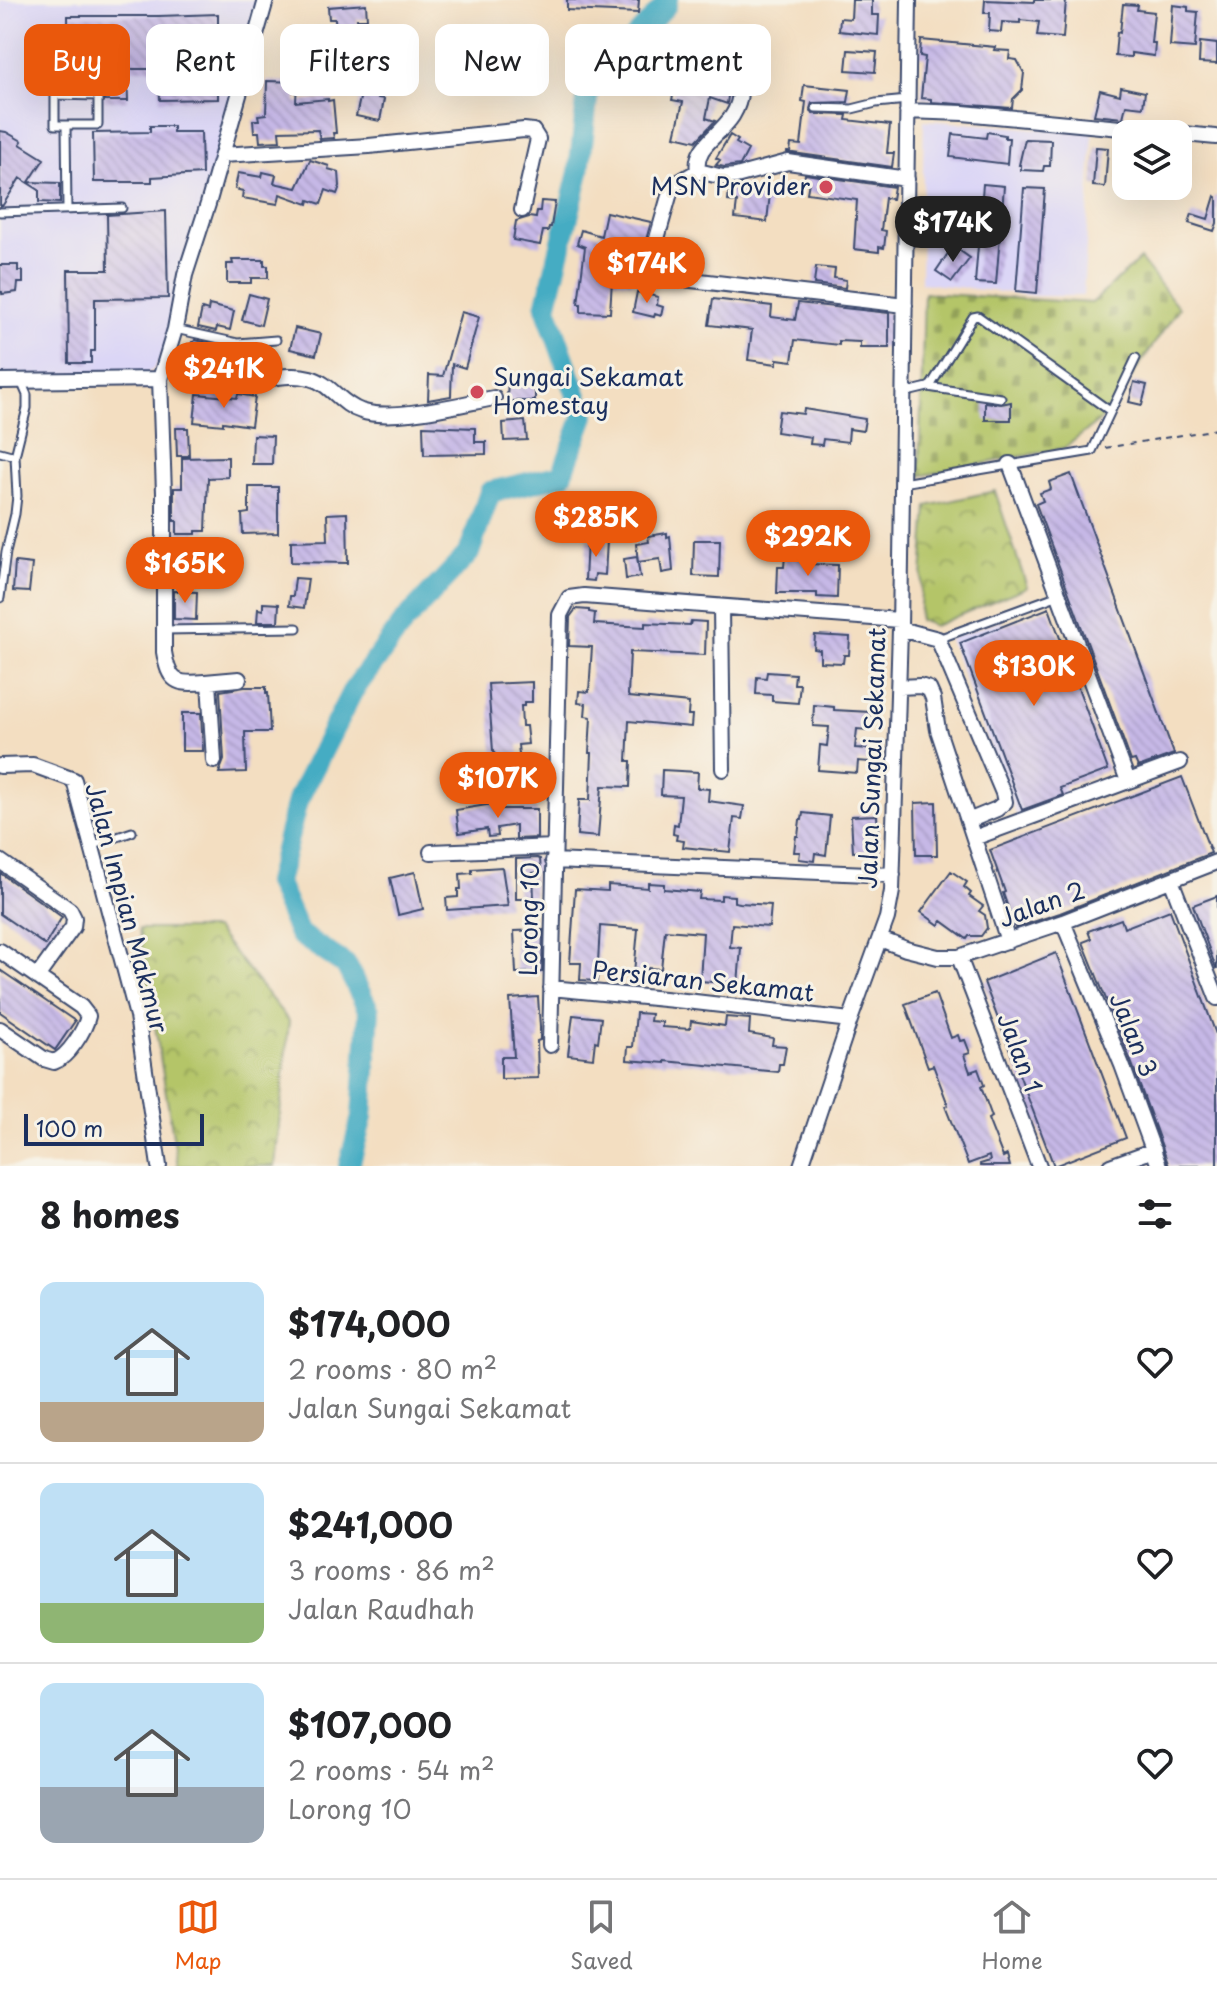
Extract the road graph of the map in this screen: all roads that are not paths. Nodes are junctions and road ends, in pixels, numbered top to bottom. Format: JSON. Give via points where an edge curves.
{"nodes":[{"id":1,"x":266,"y":0,"type":"edge"},
{"id":2,"x":909,"y":0,"type":"edge"},
{"id":3,"x":740,"y":96,"type":"edge"},
{"id":4,"x":908,"y":105,"type":"junction"},
{"id":5,"x":816,"y":108,"type":"dead end"},
{"id":6,"x":66,"y":125,"type":"junction"},
{"id":7,"x":1216,"y":137,"type":"edge"},
{"id":8,"x":222,"y":155,"type":"junction"},
{"id":9,"x":698,"y":171,"type":"junction"},
{"id":10,"x":907,"y":179,"type":"junction"},
{"id":11,"x":122,"y":208,"type":"dead end"},
{"id":12,"x":67,"y":210,"type":"junction"},
{"id":13,"x":522,"y":210,"type":"dead end"},
{"id":14,"x":0,"y":212,"type":"edge"},
{"id":15,"x":905,"y":305,"type":"junction"},
{"id":16,"x":175,"y":329,"type":"junction"},
{"id":17,"x":276,"y":340,"type":"dead end"},
{"id":18,"x":1136,"y":358,"type":"dead end"},
{"id":19,"x":165,"y":363,"type":"junction"},
{"id":20,"x":160,"y":379,"type":"junction"},
{"id":21,"x":0,"y":381,"type":"edge"},
{"id":22,"x":21,"y":381,"type":"junction"},
{"id":23,"x":928,"y":387,"type":"junction"},
{"id":24,"x":903,"y":393,"type":"junction"},
{"id":25,"x":494,"y":398,"type":"dead end"},
{"id":26,"x":1001,"y":398,"type":"dead end"},
{"id":27,"x":1110,"y":411,"type":"junction"},
{"id":28,"x":0,"y":452,"type":"edge"},
{"id":29,"x":15,"y":456,"type":"junction"},
{"id":30,"x":1010,"y":464,"type":"junction"},
{"id":31,"x":902,"y":483,"type":"junction"},
{"id":32,"x":1059,"y":595,"type":"junction"},
{"id":33,"x":0,"y":598,"type":"edge"},
{"id":34,"x":721,"y":607,"type":"junction"},
{"id":35,"x":900,"y":624,"type":"junction"},
{"id":36,"x":297,"y":628,"type":"dead end"},
{"id":37,"x":164,"y":630,"type":"junction"},
{"id":38,"x":938,"y":639,"type":"junction"},
{"id":39,"x":239,"y":679,"type":"dead end"},
{"id":40,"x":209,"y":682,"type":"junction"},
{"id":41,"x":899,"y":687,"type":"junction"},
{"id":42,"x":214,"y":761,"type":"dead end"},
{"id":43,"x":1180,"y":762,"type":"dead end"},
{"id":44,"x":0,"y":766,"type":"edge"},
{"id":45,"x":723,"y":769,"type":"dead end"},
{"id":46,"x":1128,"y":781,"type":"junction"},
{"id":47,"x":968,"y":821,"type":"junction"},
{"id":48,"x":132,"y":832,"type":"dead end"},
{"id":49,"x":974,"y":838,"type":"junction"},
{"id":50,"x":91,"y":846,"type":"junction"},
{"id":51,"x":431,"y":852,"type":"dead end"},
{"id":52,"x":554,"y":854,"type":"junction"},
{"id":53,"x":0,"y":861,"type":"edge"},
{"id":54,"x":1216,"y":862,"type":"edge"},
{"id":55,"x":893,"y":875,"type":"junction"},
{"id":56,"x":1171,"y":880,"type":"junction"},
{"id":57,"x":1063,"y":922,"type":"junction"},
{"id":58,"x":880,"y":939,"type":"junction"},
{"id":59,"x":1008,"y":941,"type":"junction"},
{"id":60,"x":0,"y":951,"type":"edge"},
{"id":61,"x":959,"y":957,"type":"junction"},
{"id":62,"x":37,"y":977,"type":"junction"},
{"id":63,"x":551,"y":988,"type":"junction"},
{"id":64,"x":1217,"y":998,"type":"edge"},
{"id":65,"x":850,"y":1020,"type":"junction"},
{"id":66,"x":0,"y":1029,"type":"edge"},
{"id":67,"x":550,"y":1045,"type":"dead end"},
{"id":68,"x":1154,"y":1150,"type":"junction"},
{"id":69,"x":159,"y":1166,"type":"edge"},
{"id":70,"x":801,"y":1166,"type":"edge"},
{"id":71,"x":1039,"y":1166,"type":"edge"},
{"id":72,"x":1110,"y":1166,"type":"edge"},
{"id":73,"x":1159,"y":1166,"type":"edge"}],
"edges":[{"from":1,"to":8,"type":"street"},
{"from":2,"to":4,"type":"street","name":"Jalan Sungai Sekamat"},
{"from":3,"to":9,"type":"street","via":[[737,112],[699,153]]},
{"from":4,"to":5,"type":"lane"},
{"from":4,"to":7,"type":"street"},
{"from":4,"to":10,"type":"street","name":"Jalan Sungai Sekamat"},
{"from":6,"to":6,"type":"lane","via":[[98,125],[98,96],[55,95],[55,125]]},
{"from":6,"to":12,"type":"lane"},
{"from":8,"to":13,"type":"street","via":[[533,131],[538,139]]},
{"from":8,"to":16,"type":"street","via":[[185,275]]},
{"from":9,"to":10,"type":"street","via":[[736,176],[788,162]]},
{"from":9,"to":15,"type":"street","via":[[671,189],[651,274]]},
{"from":10,"to":15,"type":"street","name":"Jalan Sungai Sekamat"},
{"from":11,"to":12,"type":"lane"},
{"from":12,"to":14,"type":"lane"},
{"from":15,"to":24,"type":"street","name":"Jalan Sungai Sekamat"},
{"from":16,"to":17,"type":"lane","via":[[238,343]]},
{"from":16,"to":19,"type":"street"},
{"from":18,"to":27,"type":"lane"},
{"from":19,"to":20,"type":"street"},
{"from":19,"to":25,"type":"street","via":[[232,380],[310,378],[358,411],[376,415]]},
{"from":20,"to":22,"type":"street"},
{"from":20,"to":37,"type":"street"},
{"from":21,"to":22,"type":"street"},
{"from":22,"to":29,"type":"lane","via":[[27,408]]},
{"from":23,"to":24,"type":"lane"},
{"from":23,"to":26,"type":"lane"},
{"from":23,"to":27,"type":"lane","via":[[978,316]]},
{"from":24,"to":31,"type":"street","name":"Jalan Sungai Sekamat"},
{"from":27,"to":30,"type":"lane","via":[[1092,451]]},
{"from":28,"to":29,"type":"lane"},
{"from":29,"to":33,"type":"lane","via":[[17,496]]},
{"from":30,"to":31,"type":"lane"},
{"from":30,"to":32,"type":"street"},
{"from":31,"to":35,"type":"street","name":"Jalan Sungai Sekamat"},
{"from":32,"to":38,"type":"lane"},
{"from":32,"to":46,"type":"street"},
{"from":34,"to":35,"type":"street","name":"Lorong 10"},
{"from":34,"to":45,"type":"street"},
{"from":34,"to":52,"type":"street","name":"Lorong 10","via":[[569,598],[560,615]]},
{"from":35,"to":38,"type":"street","name":"Lorong 10"},
{"from":35,"to":41,"type":"street","name":"Jalan Sungai Sekamat"},
{"from":36,"to":37,"type":"lane"},
{"from":37,"to":40,"type":"street","via":[[166,669],[174,679],[185,684]]},
{"from":38,"to":47,"type":"street","via":[[1005,802]]},
{"from":39,"to":40,"type":"street"},
{"from":40,"to":42,"type":"street"},
{"from":41,"to":47,"type":"street","via":[[929,689]]},
{"from":41,"to":55,"type":"street","name":"Jalan Sungai Sekamat"},
{"from":43,"to":46,"type":"street"},
{"from":44,"to":50,"type":"street","name":"Jalan Impian Makmur","via":[[33,765],[74,780]]},
{"from":46,"to":49,"type":"street"},
{"from":47,"to":49,"type":"street"},
{"from":48,"to":50,"type":"lane"},
{"from":49,"to":59,"type":"street"},
{"from":50,"to":69,"type":"street","name":"Jalan Impian Makmur","via":[[137,1016]]},
{"from":51,"to":52,"type":"street"},
{"from":52,"to":55,"type":"street","via":[[779,872]]},
{"from":52,"to":63,"type":"street","name":"Lorong 10"},
{"from":53,"to":62,"type":"street","via":[[74,918]]},
{"from":54,"to":56,"type":"street","name":"Jalan 2"},
{"from":55,"to":58,"type":"street","name":"Jalan Sungai Sekamat"},
{"from":56,"to":57,"type":"street","name":"Jalan 2"},
{"from":56,"to":64,"type":"street"},
{"from":57,"to":59,"type":"street","name":"Jalan 2"},
{"from":57,"to":68,"type":"street","name":"Jalan 3"},
{"from":58,"to":61,"type":"street","name":"Jalan 2","via":[[938,957]]},
{"from":58,"to":65,"type":"street","name":"Jalan Sungai Sekamat"},
{"from":59,"to":61,"type":"street","name":"Jalan 2"},
{"from":60,"to":62,"type":"street"},
{"from":61,"to":71,"type":"street","name":"Jalan 1"},
{"from":62,"to":66,"type":"street","via":[[88,1016],[62,1059],[44,1059]]},
{"from":63,"to":65,"type":"street","name":"Persiaran Sekamat"},
{"from":63,"to":67,"type":"street","name":"Lorong 10"},
{"from":65,"to":70,"type":"street","name":"Jalan Sungai Sekamat"},
{"from":68,"to":72,"type":"street"},
{"from":68,"to":73,"type":"street","name":"Jalan 3"}]}
